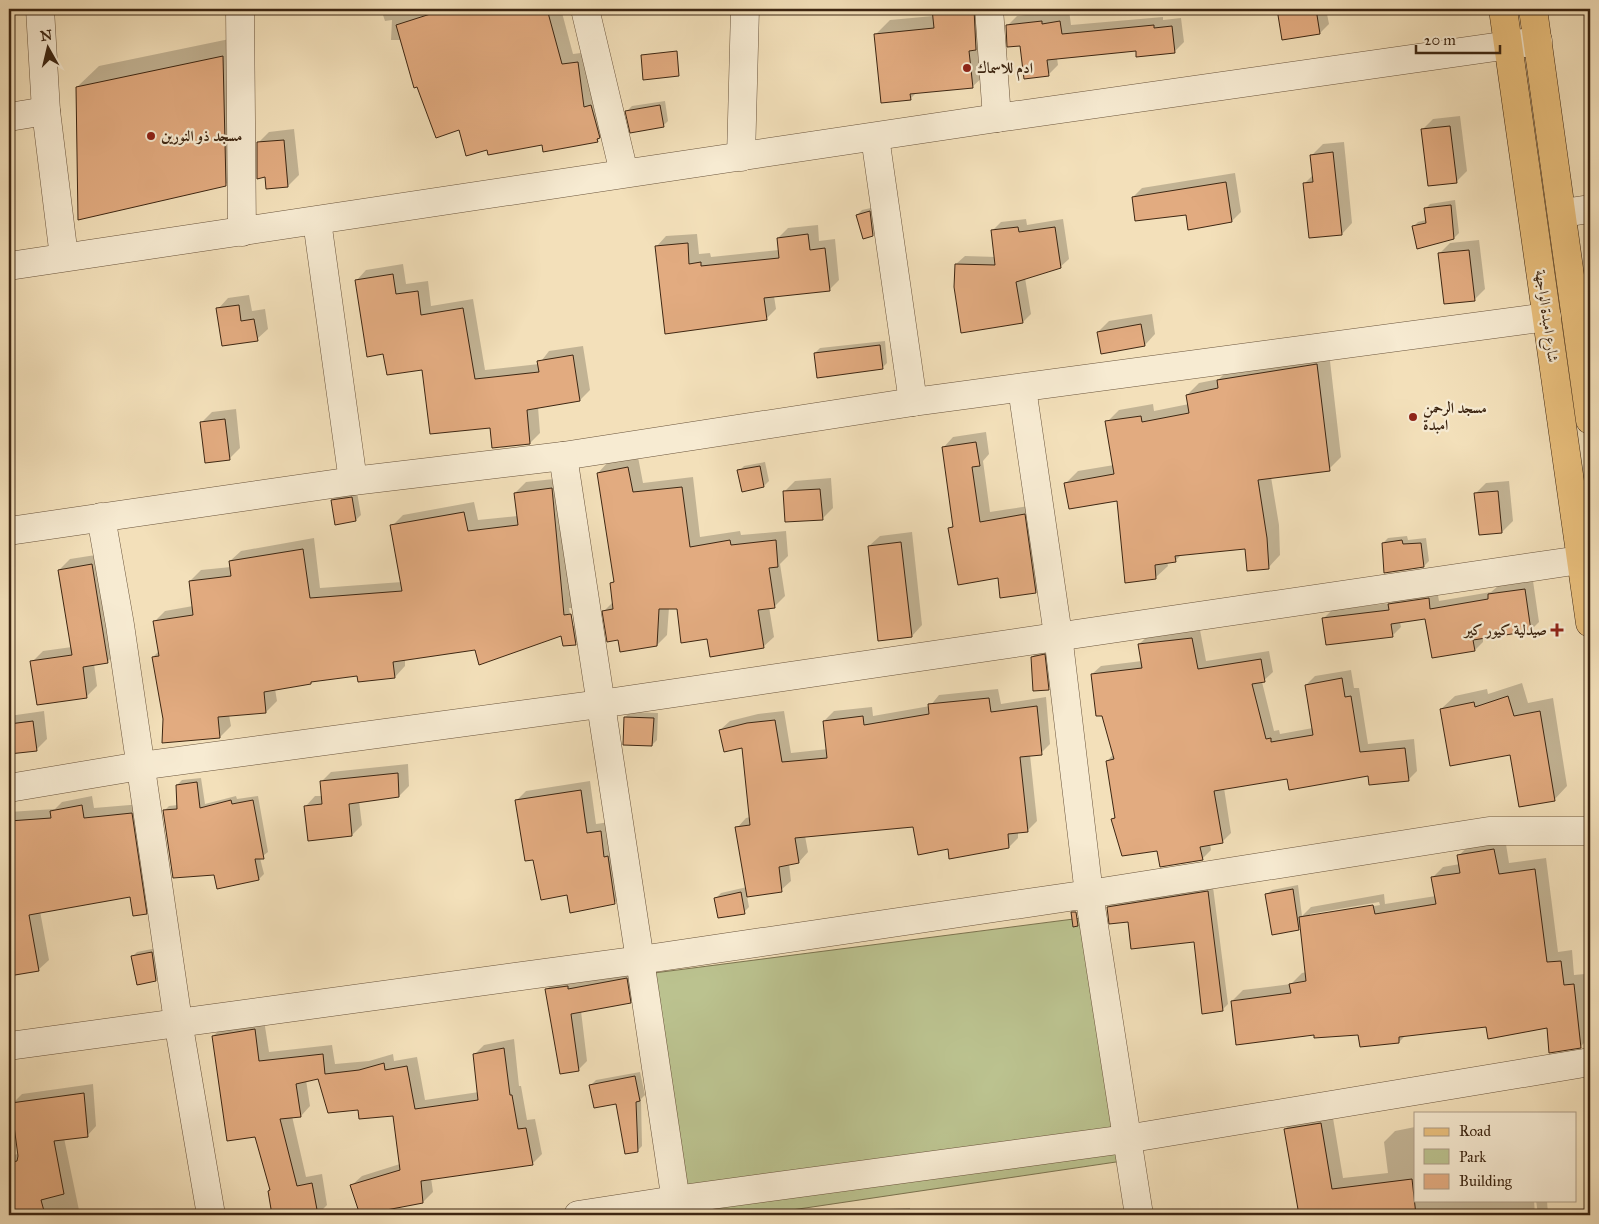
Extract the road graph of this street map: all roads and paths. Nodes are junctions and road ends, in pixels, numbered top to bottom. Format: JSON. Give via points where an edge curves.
{"nodes":[{"id":1,"x":40,"y":9,"type":"edge"},
{"id":2,"x":240,"y":9,"type":"edge"},
{"id":3,"x":585,"y":9,"type":"edge"},
{"id":4,"x":745,"y":9,"type":"edge"},
{"id":5,"x":989,"y":9,"type":"edge"},
{"id":6,"x":1502,"y":9,"type":"edge"},
{"id":7,"x":1533,"y":9,"type":"edge"},
{"id":8,"x":1538,"y":41,"type":"junction"},
{"id":9,"x":1508,"y":45,"type":"junction"},
{"id":10,"x":46,"y":111,"type":"junction"},
{"id":11,"x":9,"y":117,"type":"edge"},
{"id":12,"x":997,"y":118,"type":"junction"},
{"id":13,"x":875,"y":137,"type":"junction"},
{"id":14,"x":741,"y":157,"type":"junction"},
{"id":15,"x":624,"y":173,"type":"junction"},
{"id":16,"x":1590,"y":209,"type":"edge"},
{"id":17,"x":1563,"y":213,"type":"junction"},
{"id":18,"x":317,"y":221,"type":"junction"},
{"id":19,"x":242,"y":232,"type":"junction"},
{"id":20,"x":64,"y":257,"type":"junction"},
{"id":21,"x":9,"y":266,"type":"edge"},
{"id":22,"x":1547,"y":317,"type":"junction"},
{"id":23,"x":1022,"y":388,"type":"junction"},
{"id":24,"x":913,"y":402,"type":"junction"},
{"id":25,"x":1590,"y":413,"type":"edge"},
{"id":26,"x":563,"y":456,"type":"junction"},
{"id":27,"x":353,"y":481,"type":"junction"},
{"id":28,"x":100,"y":517,"type":"junction"},
{"id":29,"x":9,"y":531,"type":"edge"},
{"id":30,"x":1580,"y":560,"type":"junction"},
{"id":31,"x":1590,"y":623,"type":"edge"},
{"id":32,"x":1058,"y":635,"type":"junction"},
{"id":33,"x":600,"y":704,"type":"junction"},
{"id":34,"x":140,"y":766,"type":"junction"},
{"id":35,"x":9,"y":788,"type":"edge"},
{"id":36,"x":1590,"y":831,"type":"edge"},
{"id":37,"x":1089,"y":894,"type":"junction"},
{"id":38,"x":640,"y":960,"type":"junction"},
{"id":39,"x":178,"y":1021,"type":"junction"},
{"id":40,"x":9,"y":1046,"type":"edge"},
{"id":41,"x":1590,"y":1062,"type":"edge"},
{"id":42,"x":1126,"y":1139,"type":"junction"},
{"id":43,"x":676,"y":1208,"type":"edge"},
{"id":44,"x":211,"y":1215,"type":"edge"},
{"id":45,"x":578,"y":1215,"type":"edge"},
{"id":46,"x":1139,"y":1215,"type":"edge"}],
"edges":[{"from":1,"to":10,"type":"street"},
{"from":2,"to":19,"type":"street"},
{"from":3,"to":15,"type":"street"},
{"from":4,"to":14,"type":"street"},
{"from":5,"to":12,"type":"street"},
{"from":6,"to":9,"type":"main road","name":"شارع امبدة الواجهة"},
{"from":7,"to":8,"type":"main road","name":"شارع امبدة الواجهة"},
{"from":8,"to":9,"type":"street"},
{"from":8,"to":17,"type":"main road","name":"شارع امبدة الواجهة"},
{"from":9,"to":12,"type":"street"},
{"from":9,"to":22,"type":"main road","name":"شارع امبدة الواجهة"},
{"from":10,"to":11,"type":"street"},
{"from":10,"to":20,"type":"street"},
{"from":12,"to":13,"type":"street"},
{"from":13,"to":14,"type":"street"},
{"from":13,"to":24,"type":"street"},
{"from":14,"to":15,"type":"street"},
{"from":15,"to":18,"type":"street"},
{"from":16,"to":17,"type":"street"},
{"from":17,"to":25,"type":"main road","name":"شارع امبدة الواجهة"},
{"from":18,"to":19,"type":"street"},
{"from":18,"to":27,"type":"street"},
{"from":19,"to":20,"type":"street"},
{"from":20,"to":21,"type":"street"},
{"from":22,"to":23,"type":"street"},
{"from":22,"to":30,"type":"main road","name":"شارع امبدة الواجهة"},
{"from":23,"to":24,"type":"street"},
{"from":23,"to":32,"type":"street"},
{"from":24,"to":26,"type":"street"},
{"from":26,"to":27,"type":"street"},
{"from":26,"to":33,"type":"street"},
{"from":27,"to":28,"type":"street"},
{"from":28,"to":29,"type":"street"},
{"from":28,"to":34,"type":"street","via":[[120,625]]},
{"from":30,"to":31,"type":"main road","name":"شارع امبدة الواجهة"},
{"from":30,"to":32,"type":"street"},
{"from":32,"to":33,"type":"street"},
{"from":32,"to":37,"type":"street"},
{"from":33,"to":34,"type":"street"},
{"from":33,"to":38,"type":"street"},
{"from":34,"to":35,"type":"street"},
{"from":34,"to":39,"type":"street"},
{"from":36,"to":37,"type":"street","via":[[1489,831]]},
{"from":37,"to":38,"type":"street"},
{"from":37,"to":42,"type":"street"},
{"from":38,"to":39,"type":"street"},
{"from":38,"to":43,"type":"street"},
{"from":39,"to":40,"type":"street"},
{"from":39,"to":44,"type":"street"},
{"from":41,"to":42,"type":"street"},
{"from":42,"to":43,"type":"street"},
{"from":42,"to":46,"type":"street"},
{"from":43,"to":45,"type":"street"}]}
